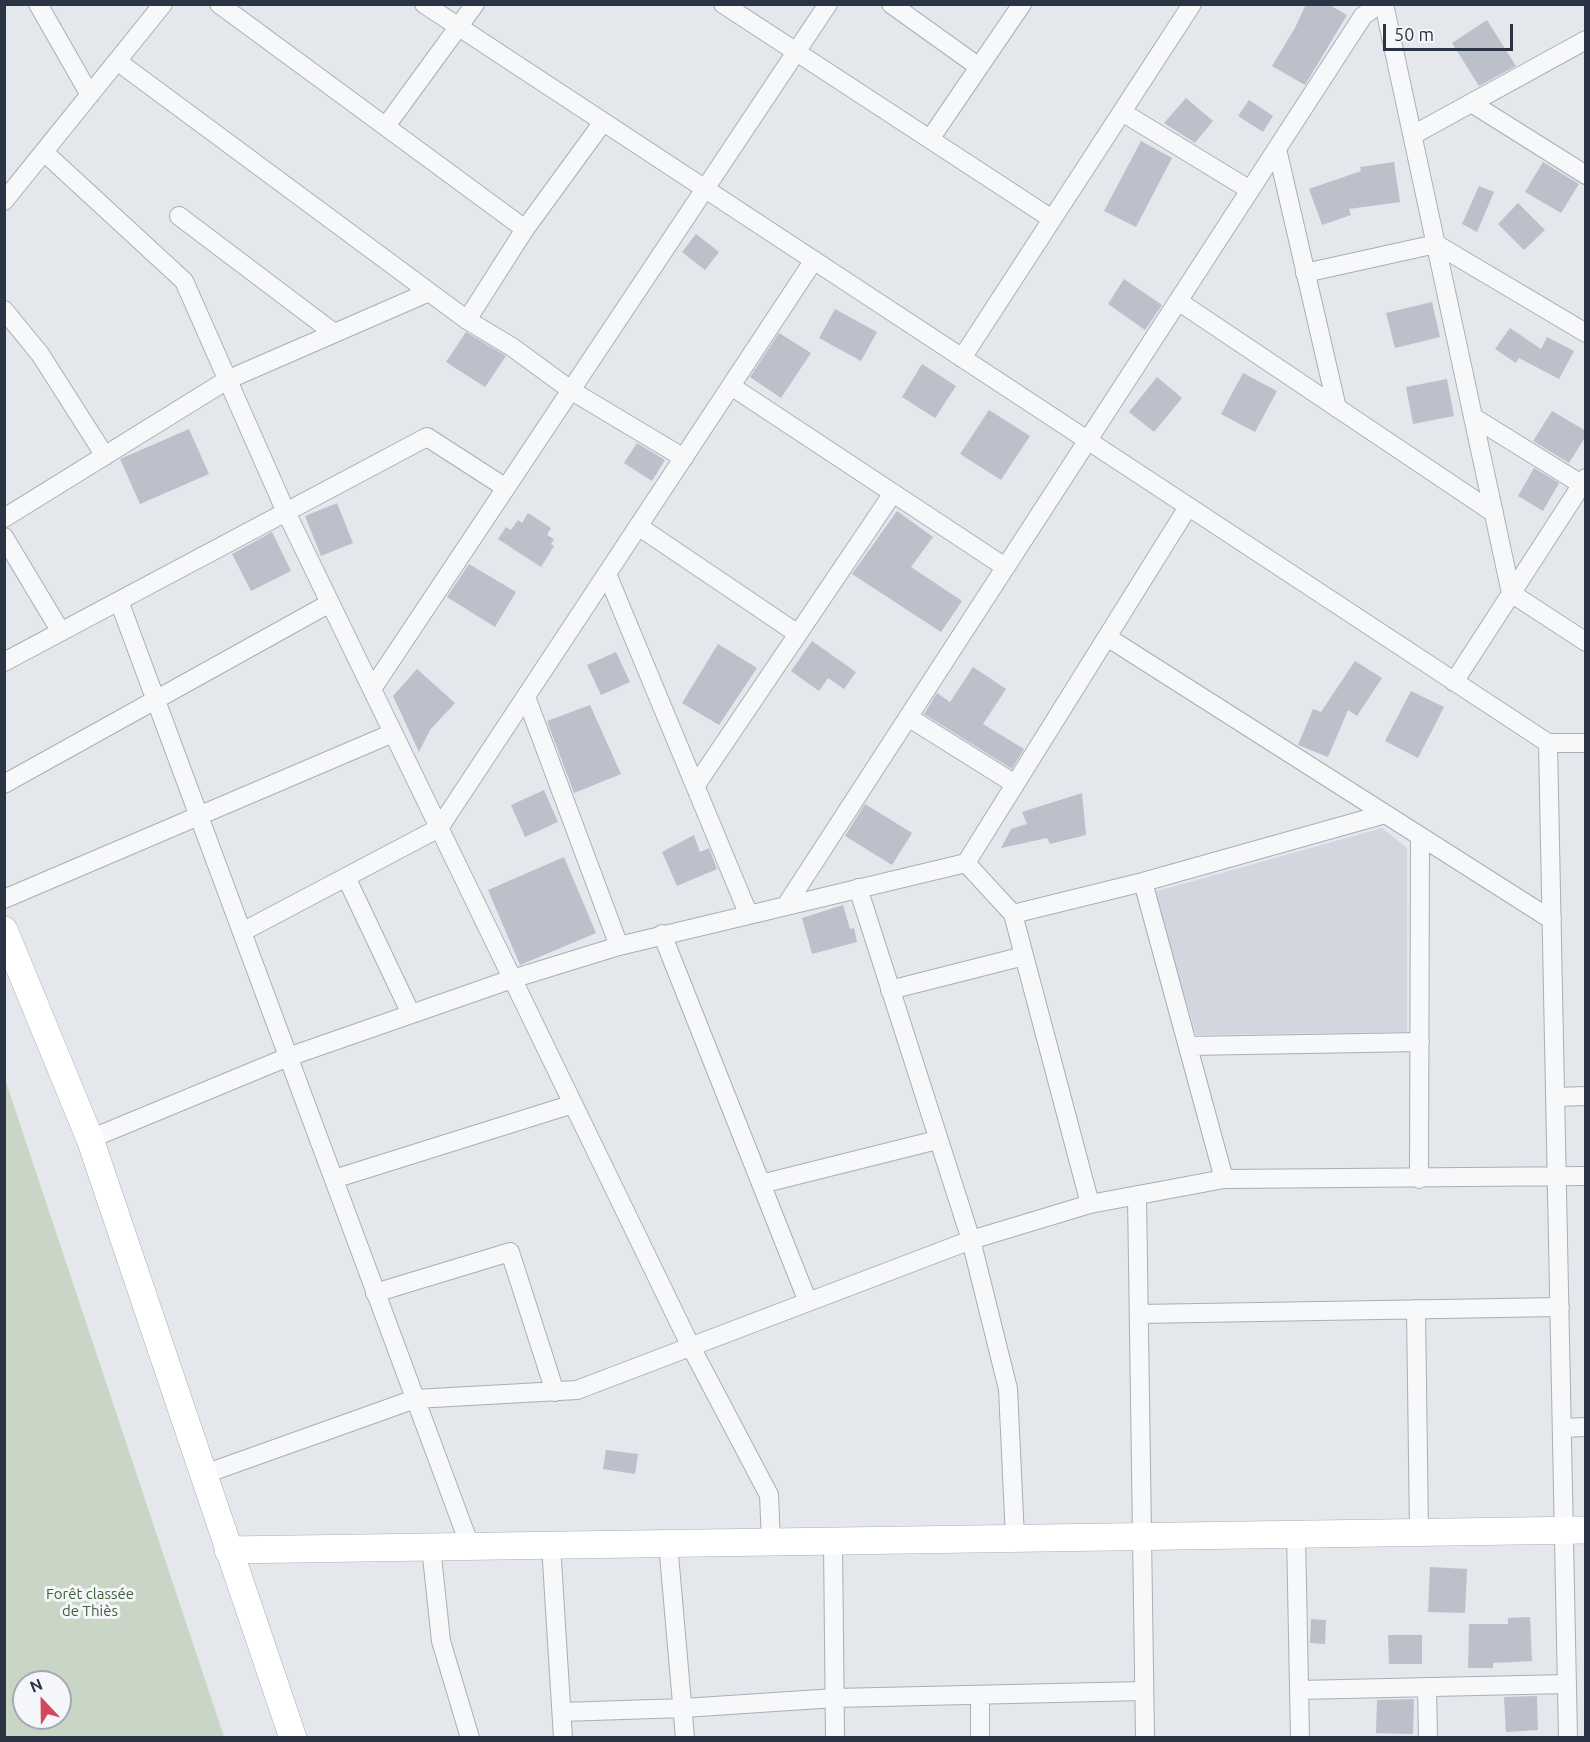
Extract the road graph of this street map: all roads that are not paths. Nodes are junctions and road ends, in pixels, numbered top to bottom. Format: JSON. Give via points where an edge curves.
{"nodes":[{"id":1,"x":38,"y":4,"type":"edge"},
{"id":2,"x":163,"y":4,"type":"edge"},
{"id":3,"x":219,"y":4,"type":"edge"},
{"id":4,"x":424,"y":4,"type":"edge"},
{"id":5,"x":475,"y":4,"type":"edge"},
{"id":6,"x":723,"y":4,"type":"edge"},
{"id":7,"x":828,"y":4,"type":"edge"},
{"id":8,"x":891,"y":4,"type":"edge"},
{"id":9,"x":1022,"y":4,"type":"edge"},
{"id":10,"x":1192,"y":4,"type":"edge"},
{"id":11,"x":1379,"y":4,"type":"edge"},
{"id":12,"x":1384,"y":4,"type":"edge"},
{"id":13,"x":147,"y":12,"type":"edge"},
{"id":14,"x":458,"y":27,"type":"junction"},
{"id":15,"x":1586,"y":40,"type":"edge"},
{"id":16,"x":796,"y":52,"type":"junction"},
{"id":17,"x":117,"y":61,"type":"junction"},
{"id":18,"x":979,"y":67,"type":"junction"},
{"id":19,"x":90,"y":95,"type":"junction"},
{"id":20,"x":1473,"y":104,"type":"junction"},
{"id":21,"x":1122,"y":112,"type":"junction"},
{"id":22,"x":603,"y":122,"type":"junction"},
{"id":23,"x":386,"y":126,"type":"junction"},
{"id":24,"x":1413,"y":135,"type":"junction"},
{"id":25,"x":930,"y":139,"type":"junction"},
{"id":26,"x":1277,"y":149,"type":"junction"},
{"id":27,"x":44,"y":152,"type":"junction"},
{"id":28,"x":1586,"y":175,"type":"edge"},
{"id":29,"x":706,"y":189,"type":"junction"},
{"id":30,"x":1250,"y":190,"type":"junction"},
{"id":31,"x":4,"y":201,"type":"edge"},
{"id":32,"x":179,"y":216,"type":"dead end"},
{"id":33,"x":1052,"y":219,"type":"junction"},
{"id":34,"x":525,"y":229,"type":"junction"},
{"id":35,"x":1436,"y":244,"type":"junction"},
{"id":36,"x":814,"y":260,"type":"junction"},
{"id":37,"x":1305,"y":273,"type":"junction"},
{"id":38,"x":429,"y":292,"type":"junction"},
{"id":39,"x":1178,"y":301,"type":"junction"},
{"id":40,"x":4,"y":310,"type":"edge"},
{"id":41,"x":467,"y":320,"type":"junction"},
{"id":42,"x":334,"y":333,"type":"junction"},
{"id":43,"x":1586,"y":333,"type":"edge"},
{"id":44,"x":962,"y":358,"type":"junction"},
{"id":45,"x":227,"y":380,"type":"junction"},
{"id":46,"x":731,"y":386,"type":"junction"},
{"id":47,"x":572,"y":391,"type":"junction"},
{"id":48,"x":1337,"y":408,"type":"junction"},
{"id":49,"x":1473,"y":417,"type":"junction"},
{"id":50,"x":1088,"y":440,"type":"junction"},
{"id":51,"x":105,"y":456,"type":"junction"},
{"id":52,"x":684,"y":458,"type":"junction"},
{"id":53,"x":1584,"y":483,"type":"edge"},
{"id":54,"x":506,"y":488,"type":"junction"},
{"id":55,"x":893,"y":493,"type":"junction"},
{"id":56,"x":1188,"y":507,"type":"junction"},
{"id":57,"x":286,"y":512,"type":"junction"},
{"id":58,"x":1494,"y":513,"type":"junction"},
{"id":59,"x":4,"y":518,"type":"edge"},
{"id":60,"x":638,"y":526,"type":"junction"},
{"id":61,"x":4,"y":537,"type":"edge"},
{"id":62,"x":1005,"y":567,"type":"junction"},
{"id":63,"x":607,"y":574,"type":"junction"},
{"id":64,"x":1511,"y":593,"type":"junction"},
{"id":65,"x":119,"y":601,"type":"junction"},
{"id":66,"x":330,"y":603,"type":"junction"},
{"id":67,"x":61,"y":632,"type":"junction"},
{"id":68,"x":798,"y":634,"type":"junction"},
{"id":69,"x":1107,"y":637,"type":"junction"},
{"id":70,"x":1586,"y":642,"type":"edge"},
{"id":71,"x":4,"y":662,"type":"edge"},
{"id":72,"x":1454,"y":682,"type":"junction"},
{"id":73,"x":372,"y":689,"type":"junction"},
{"id":74,"x":526,"y":697,"type":"junction"},
{"id":75,"x":155,"y":700,"type":"junction"},
{"id":76,"x":908,"y":717,"type":"junction"},
{"id":77,"x":393,"y":733,"type":"junction"},
{"id":78,"x":1548,"y":743,"type":"junction"},
{"id":79,"x":1586,"y":743,"type":"edge"},
{"id":80,"x":4,"y":784,"type":"edge"},
{"id":81,"x":1015,"y":784,"type":"junction"},
{"id":82,"x":696,"y":785,"type":"junction"},
{"id":83,"x":1385,"y":814,"type":"junction"},
{"id":84,"x":199,"y":816,"type":"junction"},
{"id":85,"x":439,"y":828,"type":"junction"},
{"id":86,"x":1420,"y":837,"type":"junction"},
{"id":87,"x":966,"y":863,"type":"junction"},
{"id":88,"x":346,"y":877,"type":"junction"},
{"id":89,"x":1143,"y":882,"type":"junction"},
{"id":90,"x":858,"y":888,"type":"junction"},
{"id":91,"x":4,"y":899,"type":"edge"},
{"id":92,"x":787,"y":904,"type":"junction"},
{"id":93,"x":748,"y":913,"type":"junction"},
{"id":94,"x":1013,"y":914,"type":"junction"},
{"id":95,"x":1552,"y":920,"type":"junction"},
{"id":96,"x":4,"y":930,"type":"edge"},
{"id":97,"x":242,"y":932,"type":"junction"},
{"id":98,"x":662,"y":934,"type":"junction"},
{"id":99,"x":619,"y":946,"type":"junction"},
{"id":100,"x":1024,"y":956,"type":"junction"},
{"id":101,"x":512,"y":979,"type":"junction"},
{"id":102,"x":890,"y":990,"type":"junction"},
{"id":103,"x":411,"y":1014,"type":"junction"},
{"id":104,"x":1420,"y":1042,"type":"junction"},
{"id":105,"x":1188,"y":1046,"type":"junction"},
{"id":106,"x":288,"y":1057,"type":"junction"},
{"id":107,"x":1586,"y":1096,"type":"edge"},
{"id":108,"x":1556,"y":1097,"type":"junction"},
{"id":109,"x":573,"y":1104,"type":"junction"},
{"id":110,"x":90,"y":1139,"type":"junction"},
{"id":111,"x":938,"y":1140,"type":"junction"},
{"id":112,"x":1557,"y":1176,"type":"junction"},
{"id":113,"x":1586,"y":1176,"type":"edge"},
{"id":114,"x":334,"y":1179,"type":"junction"},
{"id":115,"x":1224,"y":1179,"type":"junction"},
{"id":116,"x":1419,"y":1179,"type":"junction"},
{"id":117,"x":761,"y":1184,"type":"junction"},
{"id":118,"x":1137,"y":1195,"type":"junction"},
{"id":119,"x":1090,"y":1204,"type":"junction"},
{"id":120,"x":971,"y":1240,"type":"junction"},
{"id":121,"x":375,"y":1293,"type":"junction"},
{"id":122,"x":808,"y":1302,"type":"junction"},
{"id":123,"x":1560,"y":1307,"type":"junction"},
{"id":124,"x":1416,"y":1309,"type":"junction"},
{"id":125,"x":1139,"y":1314,"type":"junction"},
{"id":126,"x":691,"y":1347,"type":"junction"},
{"id":127,"x":555,"y":1392,"type":"junction"},
{"id":128,"x":415,"y":1399,"type":"junction"},
{"id":129,"x":1586,"y":1427,"type":"edge"},
{"id":130,"x":1562,"y":1428,"type":"junction"},
{"id":131,"x":202,"y":1475,"type":"junction"},
{"id":132,"x":1575,"y":1530,"type":"edge"},
{"id":133,"x":1419,"y":1533,"type":"junction"},
{"id":134,"x":1296,"y":1534,"type":"junction"},
{"id":135,"x":1142,"y":1537,"type":"junction"},
{"id":136,"x":1015,"y":1538,"type":"junction"},
{"id":137,"x":833,"y":1541,"type":"junction"},
{"id":138,"x":771,"y":1542,"type":"junction"},
{"id":139,"x":668,"y":1544,"type":"junction"},
{"id":140,"x":551,"y":1545,"type":"junction"},
{"id":141,"x":470,"y":1546,"type":"junction"},
{"id":142,"x":431,"y":1547,"type":"junction"},
{"id":143,"x":228,"y":1550,"type":"junction"},
{"id":144,"x":1567,"y":1684,"type":"junction"},
{"id":145,"x":1427,"y":1687,"type":"junction"},
{"id":146,"x":1299,"y":1690,"type":"junction"},
{"id":147,"x":1144,"y":1691,"type":"junction"},
{"id":148,"x":980,"y":1695,"type":"junction"},
{"id":149,"x":835,"y":1698,"type":"junction"},
{"id":150,"x":684,"y":1708,"type":"junction"},
{"id":151,"x":562,"y":1712,"type":"junction"},
{"id":152,"x":293,"y":1737,"type":"edge"},
{"id":153,"x":470,"y":1737,"type":"edge"},
{"id":154,"x":563,"y":1737,"type":"edge"},
{"id":155,"x":685,"y":1737,"type":"edge"},
{"id":156,"x":835,"y":1737,"type":"edge"},
{"id":157,"x":980,"y":1737,"type":"edge"},
{"id":158,"x":1145,"y":1737,"type":"edge"},
{"id":159,"x":1300,"y":1737,"type":"edge"},
{"id":160,"x":1428,"y":1737,"type":"edge"},
{"id":161,"x":1568,"y":1737,"type":"edge"},
{"id":162,"x":1586,"y":1737,"type":"edge"}],
"edges":[{"from":1,"to":19,"type":"street"},
{"from":2,"to":13,"type":"street"},
{"from":3,"to":23,"type":"street"},
{"from":4,"to":14,"type":"street"},
{"from":5,"to":14,"type":"street"},
{"from":6,"to":16,"type":"street"},
{"from":7,"to":16,"type":"street"},
{"from":8,"to":18,"type":"street"},
{"from":9,"to":18,"type":"street"},
{"from":10,"to":21,"type":"street"},
{"from":11,"to":26,"type":"street","via":[[1363,16]]},
{"from":12,"to":24,"type":"street"},
{"from":13,"to":17,"type":"street"},
{"from":14,"to":22,"type":"street"},
{"from":14,"to":23,"type":"street"},
{"from":15,"to":20,"type":"street"},
{"from":16,"to":25,"type":"street"},
{"from":16,"to":29,"type":"street"},
{"from":17,"to":19,"type":"street"},
{"from":17,"to":38,"type":"street"},
{"from":18,"to":25,"type":"street"},
{"from":19,"to":27,"type":"street"},
{"from":20,"to":24,"type":"street"},
{"from":20,"to":28,"type":"street"},
{"from":21,"to":30,"type":"street"},
{"from":21,"to":33,"type":"street"},
{"from":22,"to":29,"type":"street"},
{"from":22,"to":34,"type":"street"},
{"from":23,"to":34,"type":"street"},
{"from":24,"to":35,"type":"street"},
{"from":25,"to":33,"type":"street"},
{"from":26,"to":30,"type":"street"},
{"from":26,"to":37,"type":"street"},
{"from":27,"to":31,"type":"street"},
{"from":27,"to":45,"type":"street","via":[[184,281]]},
{"from":29,"to":36,"type":"street"},
{"from":29,"to":47,"type":"street"},
{"from":30,"to":39,"type":"street"},
{"from":32,"to":42,"type":"street"},
{"from":33,"to":44,"type":"street"},
{"from":34,"to":41,"type":"street"},
{"from":35,"to":37,"type":"street"},
{"from":35,"to":43,"type":"street"},
{"from":35,"to":49,"type":"street"},
{"from":36,"to":44,"type":"street"},
{"from":36,"to":46,"type":"street"},
{"from":37,"to":48,"type":"street"},
{"from":38,"to":41,"type":"street"},
{"from":38,"to":42,"type":"street"},
{"from":39,"to":48,"type":"street"},
{"from":39,"to":50,"type":"street"},
{"from":40,"to":51,"type":"street","via":[[40,354]]},
{"from":41,"to":47,"type":"street"},
{"from":42,"to":45,"type":"street"},
{"from":44,"to":50,"type":"street"},
{"from":45,"to":51,"type":"street"},
{"from":45,"to":57,"type":"street"},
{"from":46,"to":52,"type":"street"},
{"from":46,"to":55,"type":"street"},
{"from":47,"to":52,"type":"street"},
{"from":47,"to":54,"type":"street"},
{"from":48,"to":58,"type":"street"},
{"from":49,"to":53,"type":"street"},
{"from":49,"to":58,"type":"street"},
{"from":50,"to":56,"type":"street"},
{"from":50,"to":62,"type":"street"},
{"from":51,"to":59,"type":"street"},
{"from":52,"to":60,"type":"street"},
{"from":53,"to":64,"type":"street"},
{"from":54,"to":57,"type":"street","via":[[427,437]]},
{"from":54,"to":73,"type":"street"},
{"from":55,"to":62,"type":"street"},
{"from":55,"to":68,"type":"street"},
{"from":56,"to":69,"type":"street"},
{"from":56,"to":72,"type":"street"},
{"from":57,"to":65,"type":"street"},
{"from":57,"to":66,"type":"street"},
{"from":58,"to":64,"type":"street"},
{"from":60,"to":63,"type":"street"},
{"from":60,"to":68,"type":"street"},
{"from":61,"to":67,"type":"street"},
{"from":62,"to":76,"type":"street"},
{"from":63,"to":74,"type":"street"},
{"from":63,"to":82,"type":"street"},
{"from":64,"to":70,"type":"street"},
{"from":64,"to":72,"type":"street"},
{"from":65,"to":67,"type":"street"},
{"from":65,"to":75,"type":"street"},
{"from":66,"to":73,"type":"street"},
{"from":66,"to":75,"type":"street"},
{"from":67,"to":71,"type":"street"},
{"from":68,"to":82,"type":"street"},
{"from":69,"to":81,"type":"street"},
{"from":69,"to":83,"type":"street"},
{"from":72,"to":78,"type":"street"},
{"from":73,"to":77,"type":"street"},
{"from":74,"to":85,"type":"street"},
{"from":74,"to":99,"type":"street"},
{"from":75,"to":80,"type":"street"},
{"from":75,"to":84,"type":"street"},
{"from":76,"to":81,"type":"street"},
{"from":76,"to":92,"type":"street"},
{"from":77,"to":84,"type":"street"},
{"from":77,"to":85,"type":"street"},
{"from":78,"to":79,"type":"street"},
{"from":78,"to":95,"type":"street"},
{"from":81,"to":87,"type":"street"},
{"from":82,"to":93,"type":"street"},
{"from":83,"to":86,"type":"street"},
{"from":83,"to":89,"type":"street"},
{"from":84,"to":91,"type":"street"},
{"from":84,"to":97,"type":"street"},
{"from":85,"to":88,"type":"street"},
{"from":85,"to":101,"type":"street"},
{"from":86,"to":95,"type":"street"},
{"from":86,"to":104,"type":"street"},
{"from":87,"to":90,"type":"street"},
{"from":87,"to":94,"type":"street"},
{"from":88,"to":97,"type":"street"},
{"from":88,"to":103,"type":"street"},
{"from":89,"to":94,"type":"street"},
{"from":89,"to":105,"type":"street"},
{"from":90,"to":92,"type":"street"},
{"from":90,"to":102,"type":"street"},
{"from":92,"to":93,"type":"street"},
{"from":93,"to":98,"type":"street"},
{"from":94,"to":100,"type":"street"},
{"from":95,"to":108,"type":"street"},
{"from":96,"to":110,"type":"street"},
{"from":97,"to":106,"type":"street"},
{"from":98,"to":99,"type":"street"},
{"from":98,"to":117,"type":"street"},
{"from":99,"to":101,"type":"street"},
{"from":100,"to":102,"type":"street"},
{"from":100,"to":119,"type":"street"},
{"from":101,"to":103,"type":"street"},
{"from":101,"to":109,"type":"street"},
{"from":102,"to":111,"type":"street"},
{"from":103,"to":106,"type":"street"},
{"from":104,"to":105,"type":"street"},
{"from":104,"to":116,"type":"street"},
{"from":105,"to":115,"type":"street"},
{"from":106,"to":110,"type":"street"},
{"from":106,"to":114,"type":"street"},
{"from":107,"to":108,"type":"street"},
{"from":108,"to":112,"type":"street"},
{"from":109,"to":114,"type":"street"},
{"from":109,"to":126,"type":"street"},
{"from":110,"to":131,"type":"street"},
{"from":111,"to":117,"type":"street"},
{"from":111,"to":120,"type":"street"},
{"from":112,"to":113,"type":"street"},
{"from":112,"to":116,"type":"street"},
{"from":112,"to":123,"type":"street"},
{"from":114,"to":121,"type":"street"},
{"from":115,"to":116,"type":"street"},
{"from":115,"to":118,"type":"street"},
{"from":117,"to":122,"type":"street"},
{"from":118,"to":119,"type":"street"},
{"from":118,"to":125,"type":"street"},
{"from":119,"to":120,"type":"street"},
{"from":120,"to":122,"type":"street"},
{"from":120,"to":136,"type":"street","via":[[1008,1389]]},
{"from":121,"to":127,"type":"street","via":[[510,1252]]},
{"from":121,"to":128,"type":"street"},
{"from":122,"to":126,"type":"street"},
{"from":123,"to":124,"type":"street"},
{"from":123,"to":130,"type":"street"},
{"from":124,"to":125,"type":"street"},
{"from":124,"to":133,"type":"street"},
{"from":125,"to":135,"type":"street"},
{"from":126,"to":127,"type":"street","via":[[577,1390]]},
{"from":126,"to":138,"type":"street","via":[[769,1495]]},
{"from":127,"to":128,"type":"street"},
{"from":128,"to":131,"type":"street"},
{"from":128,"to":141,"type":"street"},
{"from":129,"to":130,"type":"street"},
{"from":130,"to":132,"type":"street"},
{"from":131,"to":143,"type":"street"},
{"from":132,"to":133,"type":"street"},
{"from":132,"to":144,"type":"street"},
{"from":133,"to":134,"type":"street"},
{"from":134,"to":135,"type":"street"},
{"from":134,"to":146,"type":"street"},
{"from":135,"to":136,"type":"street"},
{"from":135,"to":147,"type":"street"},
{"from":136,"to":137,"type":"street"},
{"from":137,"to":138,"type":"street"},
{"from":137,"to":149,"type":"street"},
{"from":138,"to":139,"type":"street"},
{"from":139,"to":140,"type":"street"},
{"from":139,"to":150,"type":"street"},
{"from":140,"to":141,"type":"street"},
{"from":140,"to":151,"type":"street"},
{"from":141,"to":142,"type":"street"},
{"from":142,"to":143,"type":"street"},
{"from":142,"to":153,"type":"street","via":[[441,1641]]},
{"from":143,"to":152,"type":"street"},
{"from":144,"to":145,"type":"street"},
{"from":144,"to":161,"type":"street"},
{"from":145,"to":146,"type":"street"},
{"from":145,"to":160,"type":"street"},
{"from":146,"to":159,"type":"street"},
{"from":147,"to":148,"type":"street"},
{"from":147,"to":158,"type":"street"},
{"from":148,"to":149,"type":"street"},
{"from":148,"to":157,"type":"street"},
{"from":149,"to":150,"type":"street"},
{"from":149,"to":156,"type":"street"},
{"from":150,"to":151,"type":"street"},
{"from":150,"to":155,"type":"street"},
{"from":151,"to":154,"type":"street"},
{"from":161,"to":162,"type":"street"}]}
